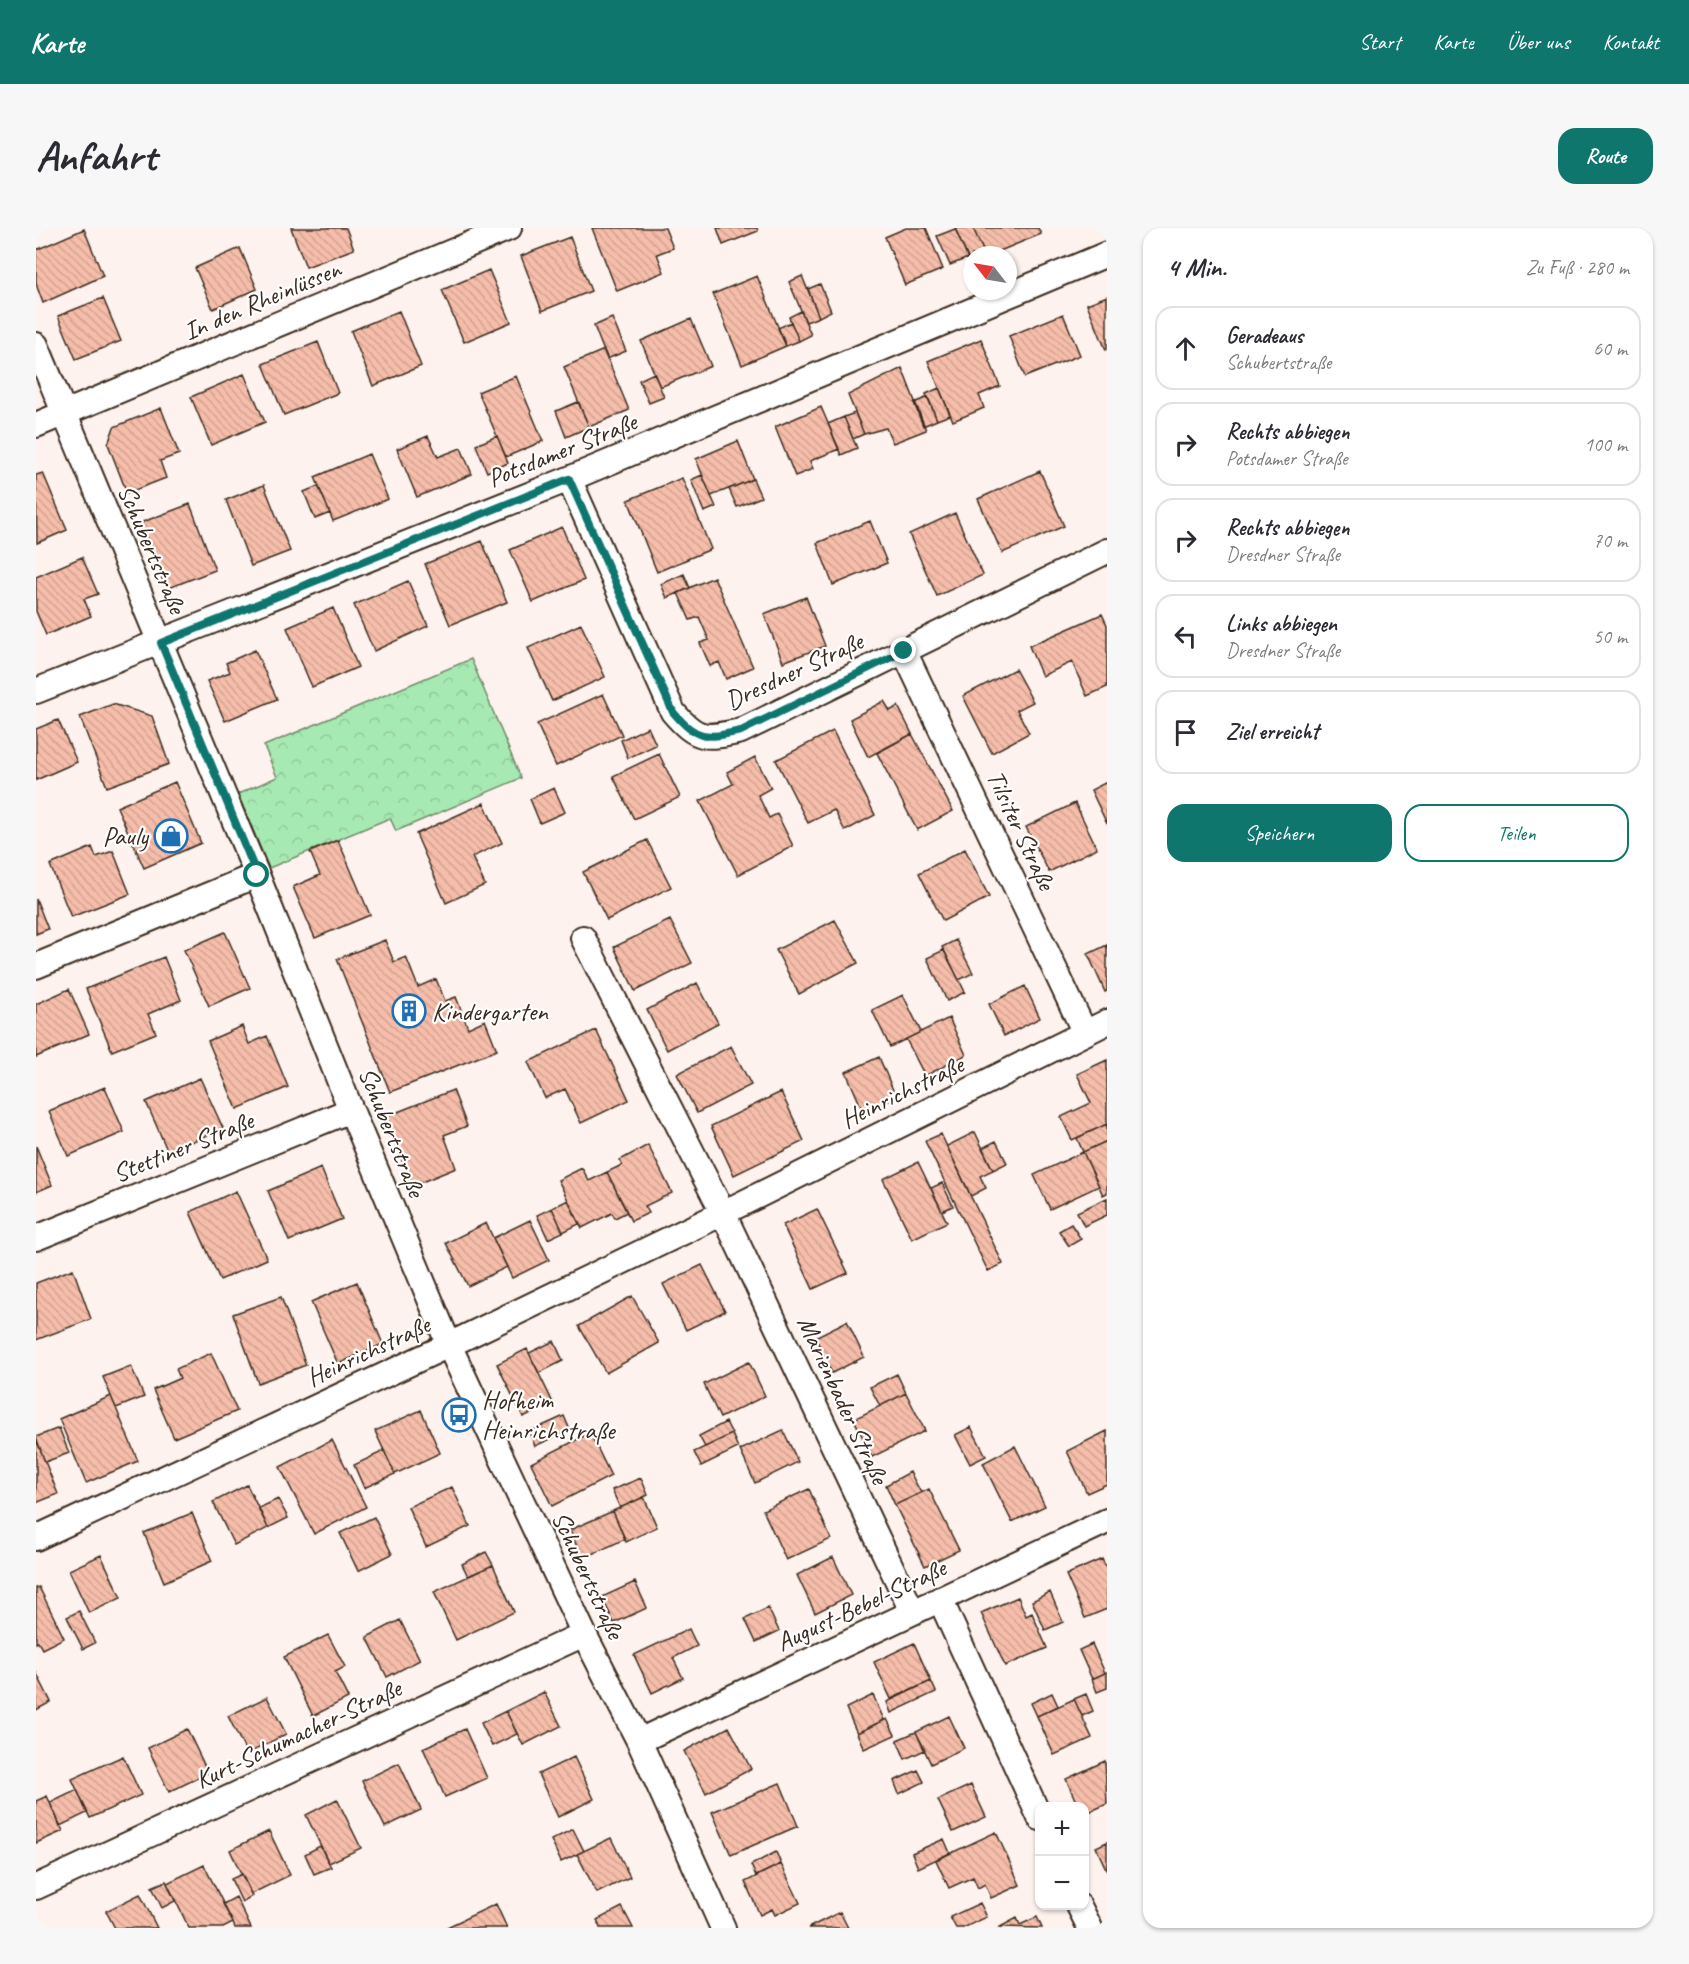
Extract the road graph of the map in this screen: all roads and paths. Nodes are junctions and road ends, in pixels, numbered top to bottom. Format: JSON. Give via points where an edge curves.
{"nodes":[{"id":1,"x":509,"y":228,"type":"edge"},
{"id":2,"x":1107,"y":254,"type":"edge"},
{"id":3,"x":36,"y":345,"type":"edge"},
{"id":4,"x":65,"y":413,"type":"junction"},
{"id":5,"x":36,"y":424,"type":"edge"},
{"id":6,"x":569,"y":479,"type":"junction"},
{"id":7,"x":1107,"y":551,"type":"edge"},
{"id":8,"x":161,"y":643,"type":"junction"},
{"id":9,"x":904,"y":651,"type":"junction"},
{"id":10,"x":36,"y":691,"type":"edge"},
{"id":11,"x":257,"y":875,"type":"junction"},
{"id":12,"x":583,"y":938,"type":"dead end"},
{"id":13,"x":36,"y":966,"type":"edge"},
{"id":14,"x":1107,"y":1022,"type":"edge"},
{"id":15,"x":1085,"y":1033,"type":"junction"},
{"id":16,"x":351,"y":1110,"type":"junction"},
{"id":17,"x":723,"y":1212,"type":"junction"},
{"id":18,"x":36,"y":1238,"type":"edge"},
{"id":19,"x":449,"y":1345,"type":"junction"},
{"id":20,"x":1107,"y":1521,"type":"edge"},
{"id":21,"x":36,"y":1538,"type":"edge"},
{"id":22,"x":940,"y":1599,"type":"junction"},
{"id":23,"x":912,"y":1611,"type":"junction"},
{"id":24,"x":584,"y":1634,"type":"junction"},
{"id":25,"x":639,"y":1742,"type":"junction"},
{"id":26,"x":1035,"y":1807,"type":"edge"},
{"id":27,"x":36,"y":1887,"type":"edge"},
{"id":28,"x":1081,"y":1910,"type":"edge"},
{"id":29,"x":723,"y":1928,"type":"edge"},
{"id":30,"x":1090,"y":1928,"type":"edge"}],
"edges":[{"from":1,"to":4,"type":"street","name":"In den Rheinlüssen"},
{"from":2,"to":6,"type":"street","name":"Potsdamer Straße"},
{"from":3,"to":4,"type":"street","name":"Schubertstraße"},
{"from":4,"to":5,"type":"street","name":"In den Rheinlüssen"},
{"from":4,"to":8,"type":"street","name":"Schubertstraße"},
{"from":6,"to":8,"type":"street","name":"Potsdamer Straße"},
{"from":6,"to":9,"type":"street","name":"Dresdner Straße","via":[[673,712],[700,736],[741,731]]},
{"from":7,"to":9,"type":"street","name":"Dresdner Straße"},
{"from":8,"to":10,"type":"street","name":"Potsdamer Straße"},
{"from":8,"to":11,"type":"street","name":"Schubertstraße"},
{"from":9,"to":15,"type":"street","name":"Tilsiter Straße"},
{"from":11,"to":13,"type":"street"},
{"from":11,"to":16,"type":"street","name":"Schubertstraße"},
{"from":12,"to":17,"type":"street"},
{"from":14,"to":15,"type":"street","name":"Heinrichstraße"},
{"from":15,"to":17,"type":"street","name":"Heinrichstraße"},
{"from":16,"to":18,"type":"street","name":"Stettiner Straße"},
{"from":16,"to":19,"type":"street","name":"Schubertstraße"},
{"from":17,"to":19,"type":"street","name":"Heinrichstraße"},
{"from":17,"to":23,"type":"street","name":"Marienbader Straße"},
{"from":19,"to":21,"type":"street","name":"Heinrichstraße"},
{"from":19,"to":24,"type":"street","name":"Schubertstraße"},
{"from":20,"to":22,"type":"street","name":"August-Bebel-Straße"},
{"from":22,"to":23,"type":"street","name":"August-Bebel-Straße"},
{"from":22,"to":26,"type":"street"},
{"from":23,"to":25,"type":"street","name":"August-Bebel-Straße"},
{"from":24,"to":25,"type":"street","name":"Schubertstraße"},
{"from":24,"to":27,"type":"street","name":"Kurt-Schumacher-Straße"},
{"from":25,"to":29,"type":"street","name":"Schubertstraße"},
{"from":28,"to":30,"type":"street"}]}
